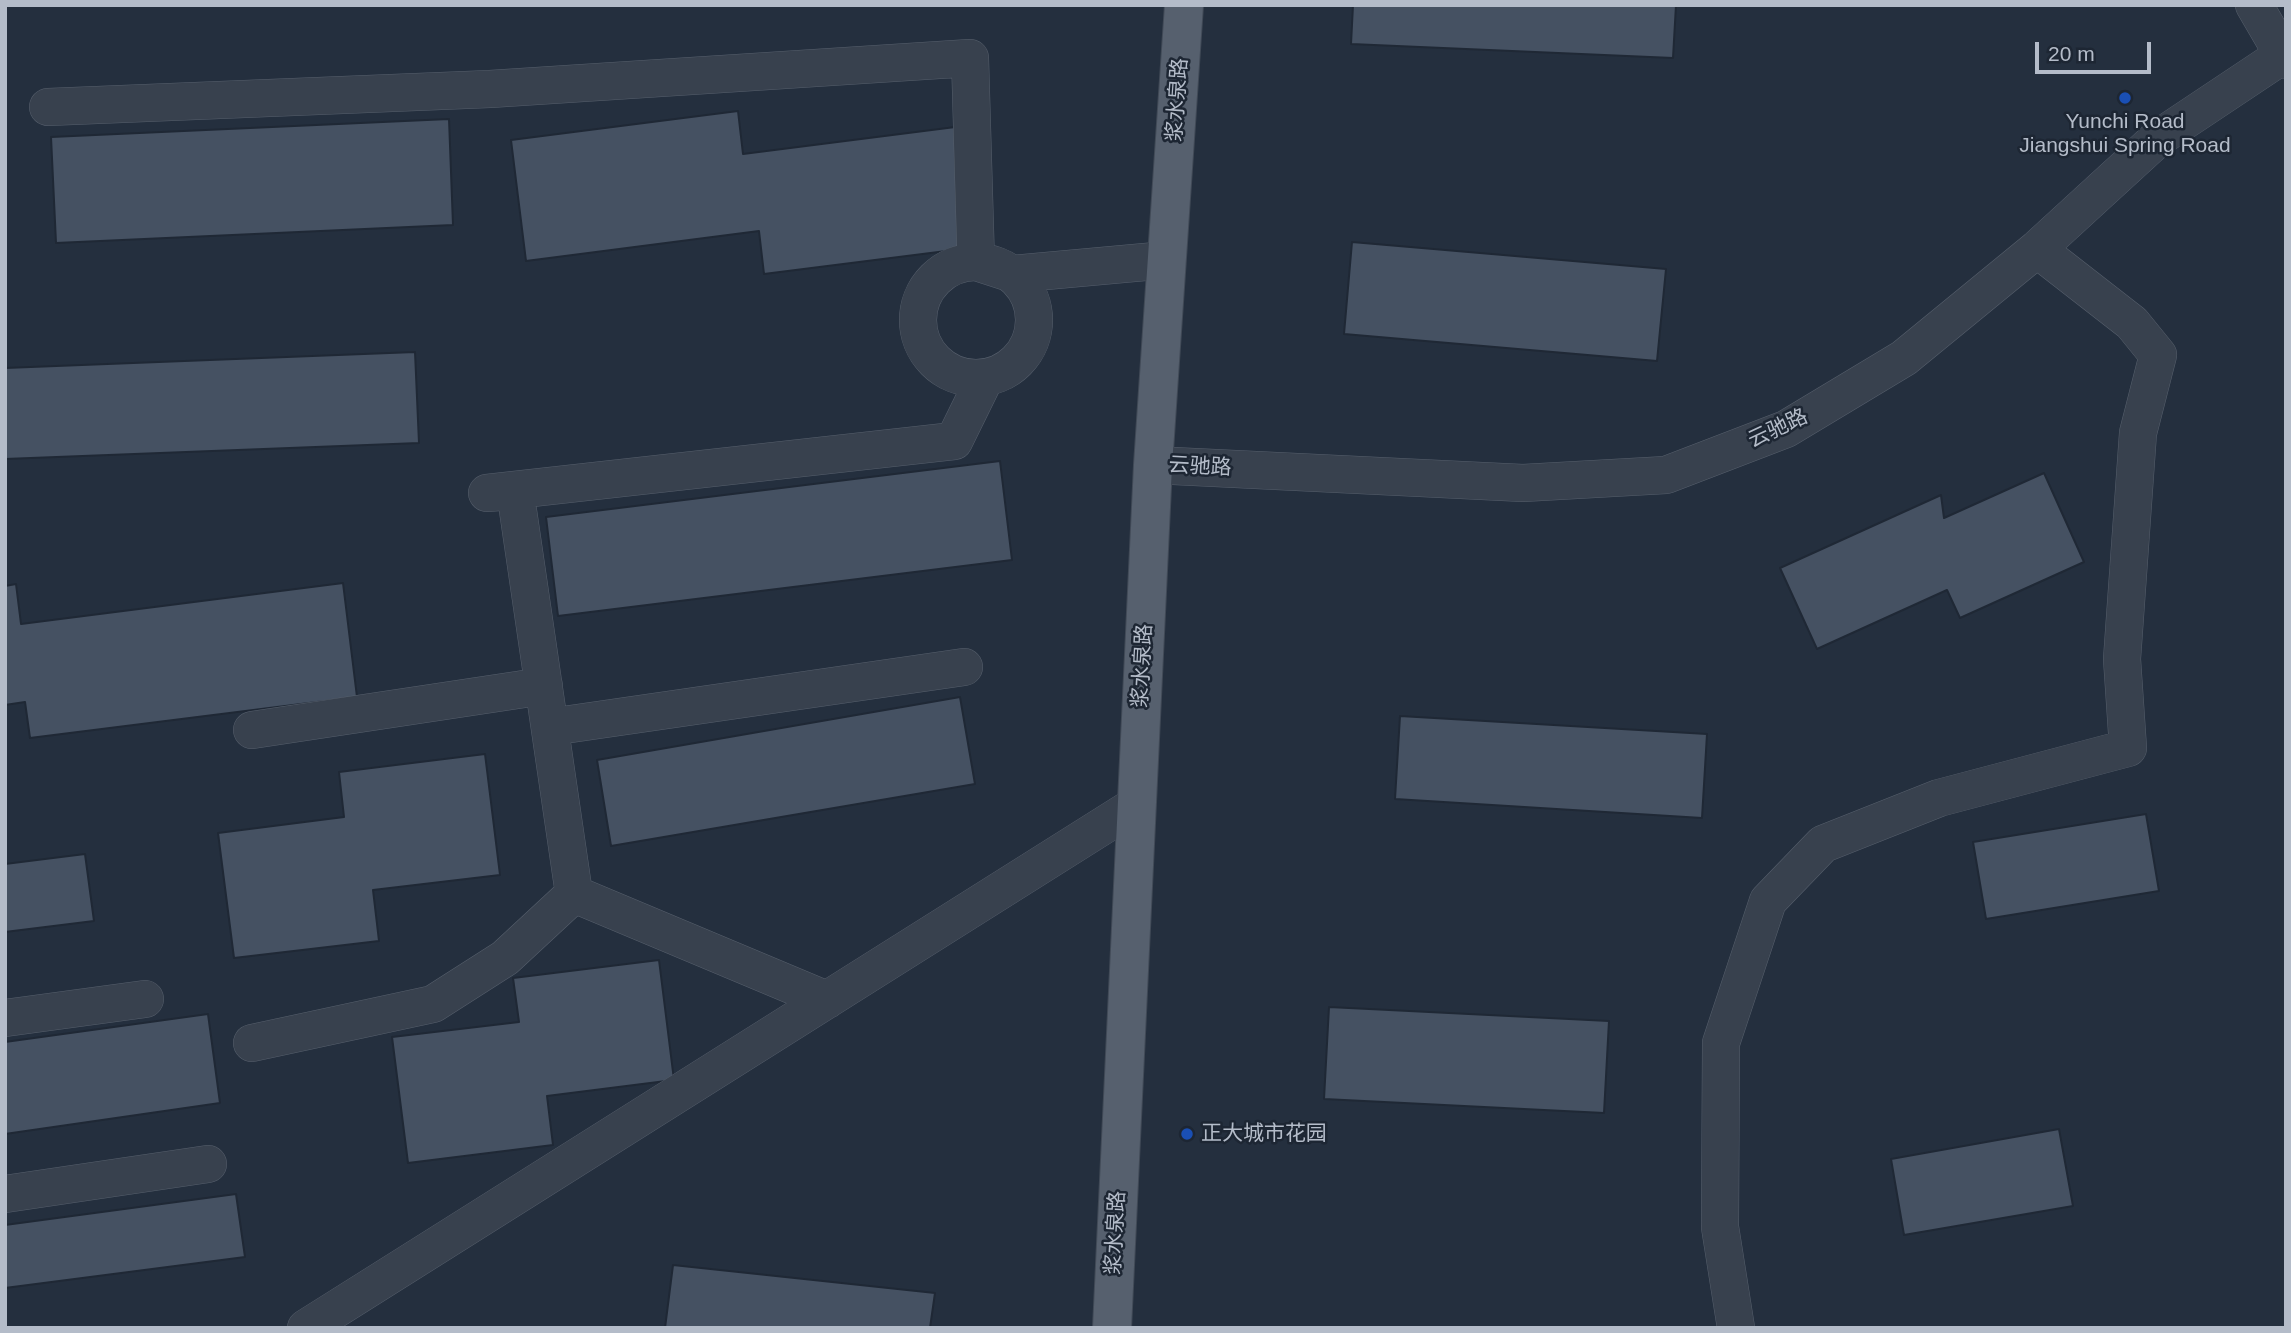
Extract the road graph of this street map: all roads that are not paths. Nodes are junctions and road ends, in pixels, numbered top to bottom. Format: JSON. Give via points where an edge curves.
{"nodes":[{"id":1,"x":1184,"y":5,"type":"edge"},
{"id":2,"x":2254,"y":5,"type":"edge"},
{"id":3,"x":2285,"y":56,"type":"edge"},
{"id":4,"x":48,"y":107,"type":"dead end"},
{"id":5,"x":2037,"y":249,"type":"junction"},
{"id":6,"x":1167,"y":260,"type":"junction"},
{"id":7,"x":976,"y":262,"type":"junction"},
{"id":8,"x":1013,"y":274,"type":"junction"},
{"id":9,"x":985,"y":378,"type":"junction"},
{"id":10,"x":1153,"y":465,"type":"junction"},
{"id":11,"x":964,"y":667,"type":"dead end"},
{"id":12,"x":544,"y":686,"type":"junction"},
{"id":13,"x":550,"y":727,"type":"junction"},
{"id":14,"x":252,"y":730,"type":"dead end"},
{"id":15,"x":1136,"y":805,"type":"junction"},
{"id":16,"x":574,"y":894,"type":"junction"},
{"id":17,"x":145,"y":999,"type":"dead end"},
{"id":18,"x":827,"y":1000,"type":"junction"},
{"id":19,"x":5,"y":1018,"type":"edge"},
{"id":20,"x":252,"y":1042,"type":"dead end"},
{"id":21,"x":208,"y":1164,"type":"dead end"},
{"id":22,"x":5,"y":1194,"type":"edge"},
{"id":23,"x":306,"y":1328,"type":"edge"},
{"id":24,"x":1112,"y":1328,"type":"edge"},
{"id":25,"x":1736,"y":1328,"type":"edge"}],
"edges":[{"from":1,"to":6,"type":"main road","name":"浆水泉路"},
{"from":2,"to":3,"type":"street"},
{"from":3,"to":5,"type":"street","name":"云驰路","via":[[2157,139]]},
{"from":4,"to":7,"type":"street","via":[[490,89],[970,58]]},
{"from":5,"to":10,"type":"street","name":"云驰路","via":[[1893,365],[1786,429],[1665,475],[1522,483]]},
{"from":5,"to":25,"type":"street","via":[[2132,323],[2158,355],[2138,433],[2122,659],[2128,748],[1939,798],[1823,844],[1768,901],[1721,1043],[1720,1227]]},
{"from":6,"to":8,"type":"street"},
{"from":6,"to":10,"type":"main road","name":"浆水泉路"},
{"from":7,"to":8,"type":"street"},
{"from":7,"to":9,"type":"street","via":[[957,264],[940,274],[919,305],[917,324],[932,359],[947,371],[965,378]]},
{"from":8,"to":9,"type":"street","via":[[1034,306],[1030,345],[1019,361]]},
{"from":9,"to":12,"type":"street","via":[[954,441],[508,491]]},
{"from":10,"to":15,"type":"main road","name":"浆水泉路"},
{"from":11,"to":13,"type":"street"},
{"from":12,"to":13,"type":"street"},
{"from":12,"to":14,"type":"street"},
{"from":13,"to":16,"type":"street"},
{"from":15,"to":18,"type":"street"},
{"from":15,"to":24,"type":"main road","name":"浆水泉路"},
{"from":16,"to":18,"type":"street"},
{"from":16,"to":20,"type":"street","via":[[505,958],[433,1004]]},
{"from":17,"to":19,"type":"street"},
{"from":18,"to":23,"type":"street"},
{"from":21,"to":22,"type":"street"}]}
